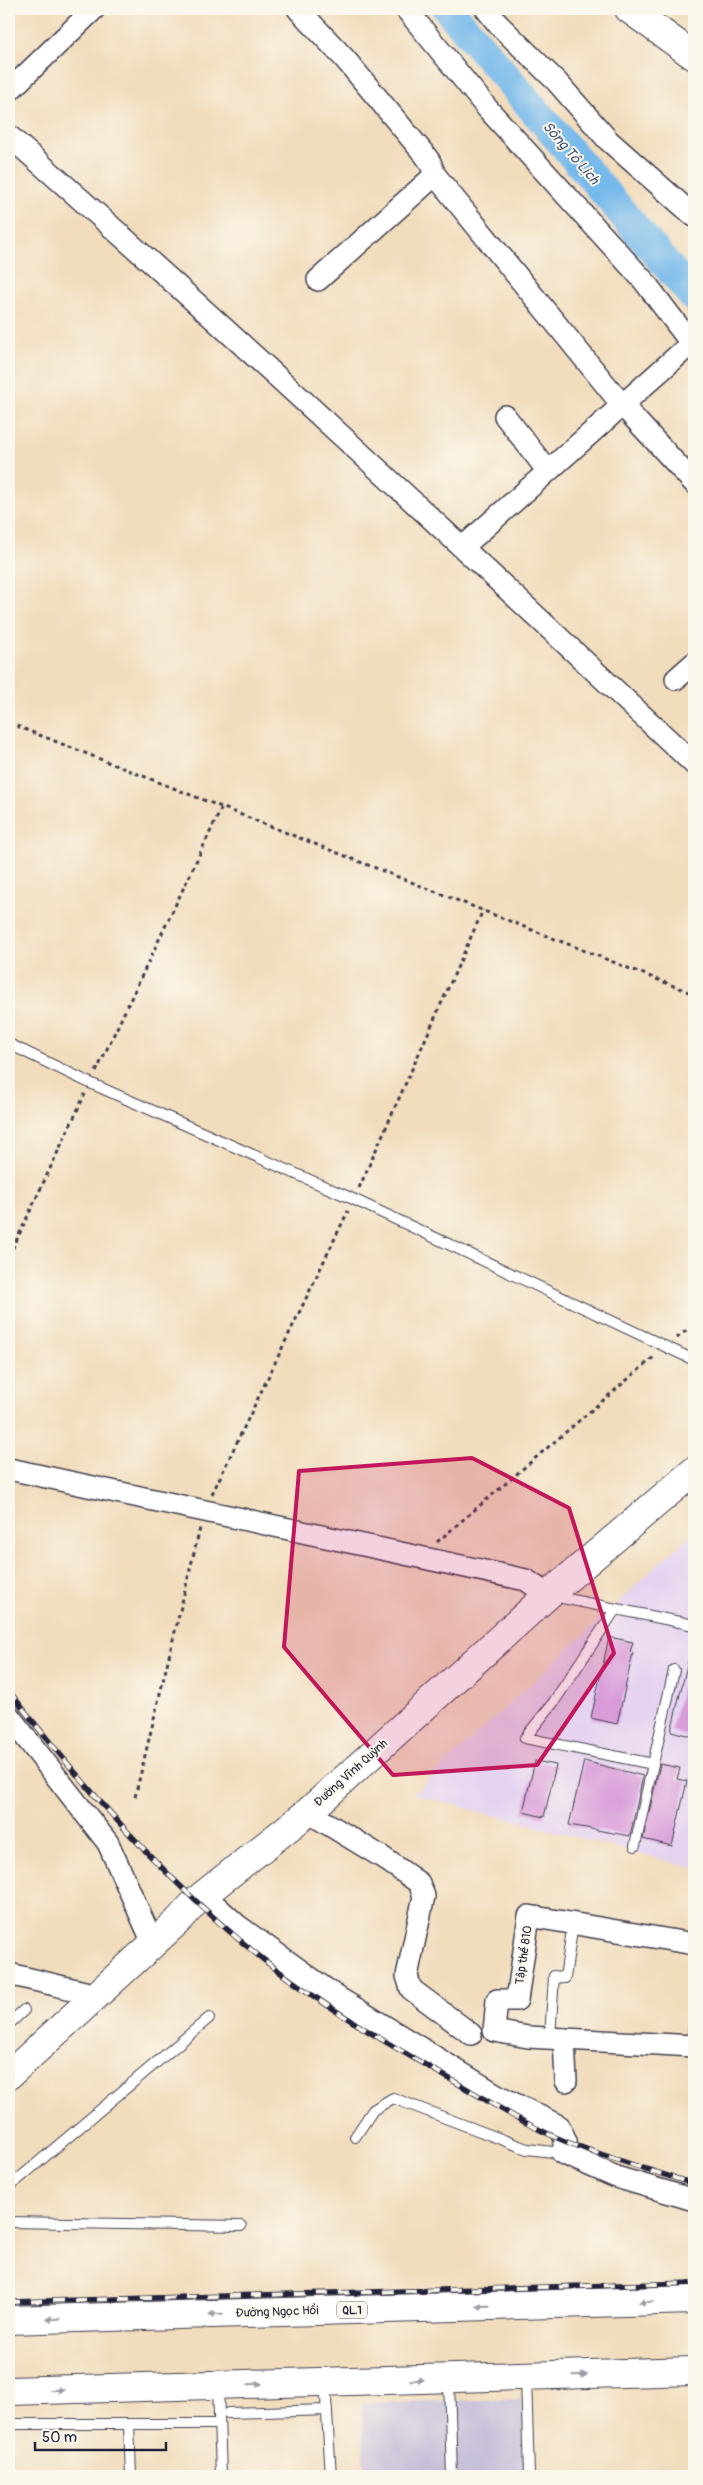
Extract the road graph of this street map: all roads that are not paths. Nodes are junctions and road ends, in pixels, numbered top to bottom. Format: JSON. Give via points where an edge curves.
{"nodes":[{"id":1,"x":94,"y":9,"type":"edge"},
{"id":2,"x":298,"y":9,"type":"edge"},
{"id":3,"x":406,"y":9,"type":"edge"},
{"id":4,"x":486,"y":9,"type":"edge"},
{"id":5,"x":629,"y":9,"type":"edge"},
{"id":6,"x":694,"y":56,"type":"edge"},
{"id":7,"x":9,"y":91,"type":"edge"},
{"id":8,"x":9,"y":136,"type":"edge"},
{"id":9,"x":435,"y":175,"type":"junction"},
{"id":10,"x":694,"y":216,"type":"edge"},
{"id":11,"x":318,"y":280,"type":"dead end"},
{"id":12,"x":693,"y":344,"type":"edge"},
{"id":13,"x":623,"y":406,"type":"junction"},
{"id":14,"x":505,"y":416,"type":"dead end"},
{"id":15,"x":547,"y":470,"type":"junction"},
{"id":16,"x":694,"y":483,"type":"edge"},
{"id":17,"x":463,"y":547,"type":"junction"},
{"id":18,"x":694,"y":663,"type":"edge"},
{"id":19,"x":676,"y":679,"type":"dead end"},
{"id":20,"x":694,"y":764,"type":"edge"},
{"id":21,"x":9,"y":1044,"type":"edge"},
{"id":22,"x":694,"y":1360,"type":"edge"},
{"id":23,"x":9,"y":1469,"type":"edge"},
{"id":24,"x":694,"y":1471,"type":"edge"},
{"id":25,"x":548,"y":1595,"type":"junction"},
{"id":26,"x":615,"y":1610,"type":"junction"},
{"id":27,"x":694,"y":1625,"type":"edge"},
{"id":28,"x":674,"y":1670,"type":"dead end"},
{"id":29,"x":9,"y":1716,"type":"edge"},
{"id":30,"x":653,"y":1764,"type":"junction"},
{"id":31,"x":308,"y":1812,"type":"junction"},
{"id":32,"x":635,"y":1846,"type":"dead end"},
{"id":33,"x":204,"y":1896,"type":"junction"},
{"id":34,"x":573,"y":1923,"type":"junction"},
{"id":35,"x":153,"y":1943,"type":"junction"},
{"id":36,"x":694,"y":1944,"type":"edge"},
{"id":37,"x":9,"y":1974,"type":"edge"},
{"id":38,"x":97,"y":1995,"type":"junction"},
{"id":39,"x":24,"y":2010,"type":"dead end"},
{"id":40,"x":209,"y":2018,"type":"dead end"},
{"id":41,"x":694,"y":2022,"type":"edge"},
{"id":42,"x":9,"y":2024,"type":"edge"},
{"id":43,"x":471,"y":2034,"type":"dead end"},
{"id":44,"x":557,"y":2038,"type":"junction"},
{"id":45,"x":694,"y":2046,"type":"edge"},
{"id":46,"x":9,"y":2075,"type":"edge"},
{"id":47,"x":566,"y":2081,"type":"dead end"},
{"id":48,"x":355,"y":2138,"type":"dead end"},
{"id":49,"x":562,"y":2153,"type":"junction"},
{"id":50,"x":9,"y":2187,"type":"edge"},
{"id":51,"x":694,"y":2200,"type":"edge"},
{"id":52,"x":9,"y":2222,"type":"edge"},
{"id":53,"x":241,"y":2226,"type":"dead end"},
{"id":54,"x":694,"y":2300,"type":"edge"},
{"id":55,"x":9,"y":2320,"type":"edge"},
{"id":56,"x":694,"y":2371,"type":"edge"},
{"id":57,"x":526,"y":2376,"type":"junction"},
{"id":58,"x":449,"y":2379,"type":"junction"},
{"id":59,"x":325,"y":2382,"type":"junction"},
{"id":60,"x":218,"y":2385,"type":"junction"},
{"id":61,"x":9,"y":2391,"type":"edge"},
{"id":62,"x":327,"y":2410,"type":"junction"},
{"id":63,"x":228,"y":2413,"type":"dead end"},
{"id":64,"x":9,"y":2424,"type":"edge"},
{"id":65,"x":129,"y":2424,"type":"junction"},
{"id":66,"x":218,"y":2424,"type":"junction"},
{"id":67,"x":131,"y":2476,"type":"edge"},
{"id":68,"x":221,"y":2476,"type":"edge"},
{"id":69,"x":331,"y":2476,"type":"edge"},
{"id":70,"x":452,"y":2476,"type":"edge"},
{"id":71,"x":529,"y":2476,"type":"edge"}],
"edges":[{"from":1,"to":7,"type":"street"},
{"from":2,"to":9,"type":"street","via":[[345,59],[430,162]]},
{"from":3,"to":12,"type":"street","via":[[487,108],[644,281]]},
{"from":4,"to":10,"type":"street","via":[[608,140]]},
{"from":5,"to":6,"type":"main road"},
{"from":8,"to":17,"type":"street"},
{"from":9,"to":11,"type":"street"},
{"from":9,"to":13,"type":"street"},
{"from":12,"to":13,"type":"street"},
{"from":13,"to":15,"type":"street"},
{"from":13,"to":16,"type":"street"},
{"from":14,"to":15,"type":"street"},
{"from":15,"to":17,"type":"street"},
{"from":17,"to":20,"type":"street"},
{"from":18,"to":19,"type":"street"},
{"from":21,"to":22,"type":"lane","via":[[353,1199]]},
{"from":23,"to":25,"type":"street","via":[[526,1580]]},
{"from":24,"to":25,"type":"main road","name":"Đường Vĩnh Quỳnh"},
{"from":25,"to":26,"type":"lane"},
{"from":25,"to":31,"type":"main road","name":"Đường Vĩnh Quỳnh"},
{"from":26,"to":27,"type":"lane"},
{"from":26,"to":30,"type":"lane","via":[[553,1703],[525,1738]]},
{"from":28,"to":30,"type":"lane"},
{"from":29,"to":35,"type":"street","via":[[108,1843]]},
{"from":30,"to":32,"type":"lane"},
{"from":31,"to":33,"type":"main road","name":"Đường Vĩnh Quỳnh"},
{"from":31,"to":43,"type":"street","via":[[419,1883],[424,1896],[407,1976],[411,1990]]},
{"from":33,"to":35,"type":"main road","name":"Đường Vĩnh Quỳnh"},
{"from":33,"to":49,"type":"street","via":[[237,1925],[337,1997],[497,2094],[559,2126],[566,2141]]},
{"from":34,"to":36,"type":"street","name":"Tập thể 810"},
{"from":34,"to":44,"type":"lane","via":[[565,1978],[554,1976]]},
{"from":34,"to":44,"type":"street","name":"Tập thể 810","via":[[529,1916],[517,2000],[497,2000],[494,2031]]},
{"from":35,"to":38,"type":"main road","name":"Đường Vĩnh Quỳnh"},
{"from":37,"to":38,"type":"street"},
{"from":38,"to":46,"type":"main road","name":"Đường Vĩnh Quỳnh"},
{"from":39,"to":42,"type":"lane"},
{"from":40,"to":50,"type":"lane"},
{"from":41,"to":45,"type":"lane"},
{"from":44,"to":45,"type":"street","name":"Tập thể 810"},
{"from":44,"to":47,"type":"street"},
{"from":48,"to":49,"type":"lane","via":[[373,2110],[393,2098],[526,2149]]},
{"from":49,"to":51,"type":"street","via":[[616,2177]]},
{"from":52,"to":53,"type":"lane"},
{"from":54,"to":55,"type":"main road","name":"Đường Ngọc Hồi","number":"QL.1","one_way":true},
{"from":57,"to":56,"type":"main road","one_way":true},
{"from":57,"to":58,"type":"main road"},
{"from":57,"to":71,"type":"lane"},
{"from":59,"to":58,"type":"main road","one_way":true},
{"from":58,"to":70,"type":"lane"},
{"from":60,"to":59,"type":"main road","one_way":true},
{"from":59,"to":62,"type":"lane"},
{"from":61,"to":60,"type":"main road","one_way":true},
{"from":60,"to":66,"type":"lane"},
{"from":62,"to":63,"type":"lane"},
{"from":62,"to":69,"type":"lane"},
{"from":64,"to":65,"type":"lane"},
{"from":65,"to":66,"type":"lane"},
{"from":65,"to":67,"type":"lane"},
{"from":66,"to":68,"type":"lane"}]}
